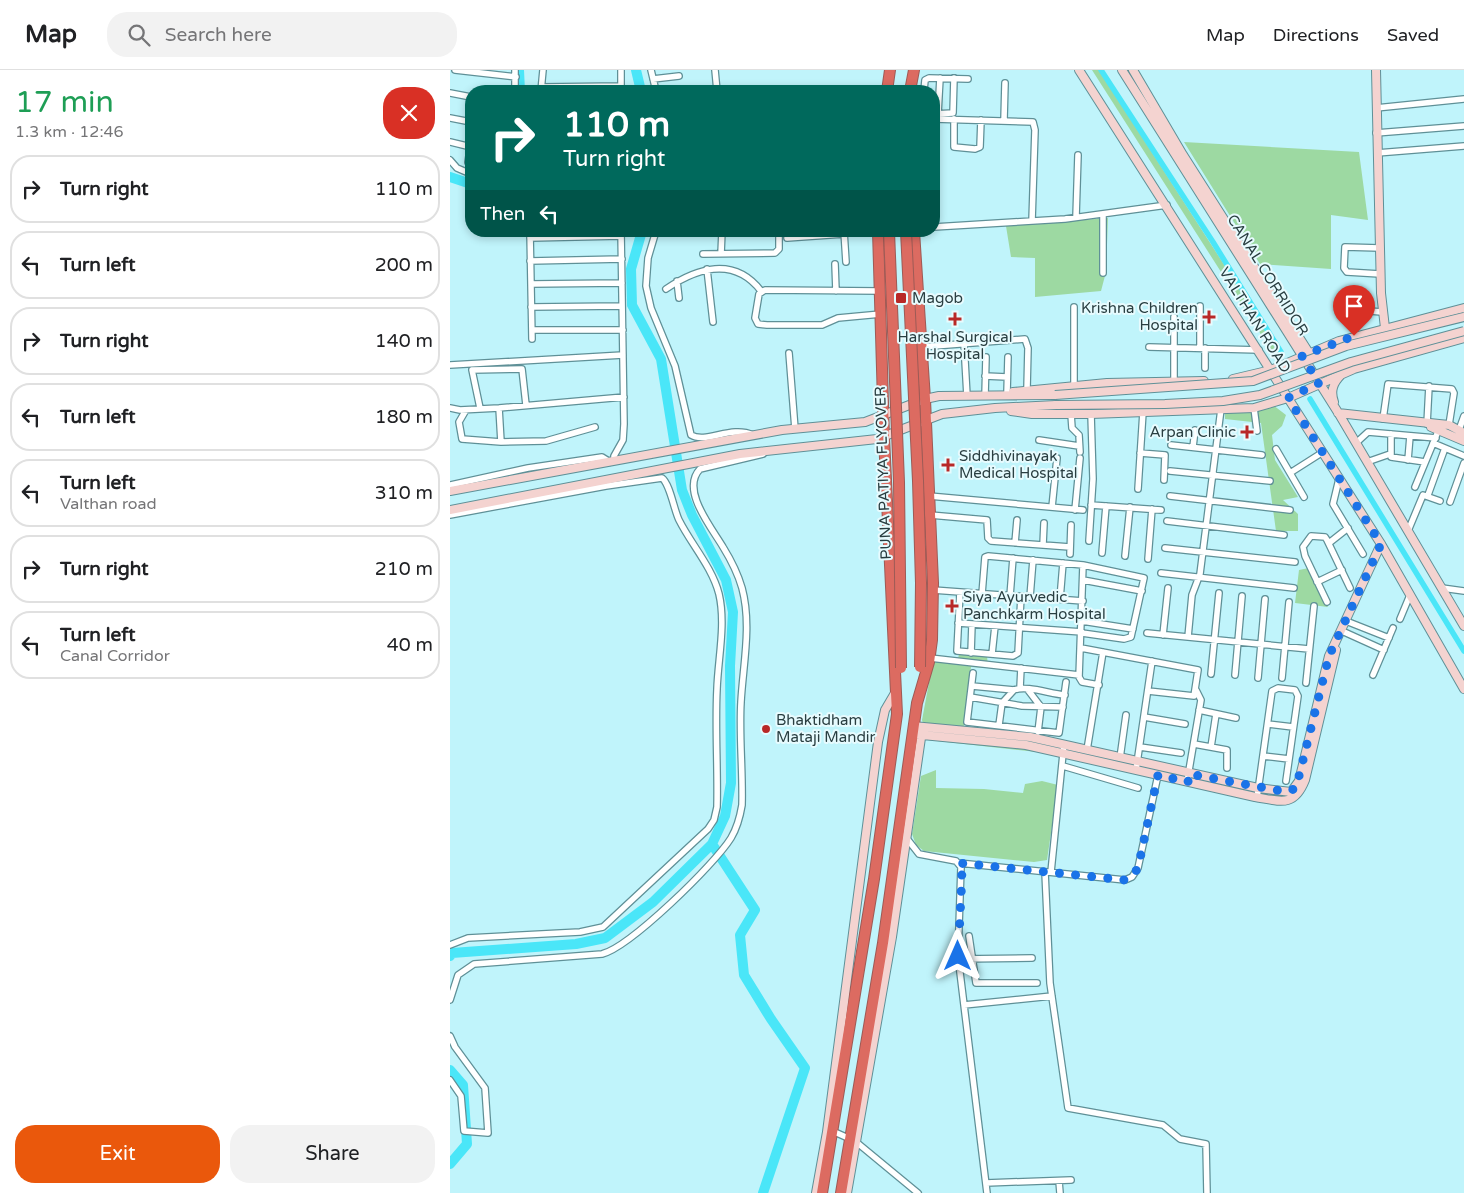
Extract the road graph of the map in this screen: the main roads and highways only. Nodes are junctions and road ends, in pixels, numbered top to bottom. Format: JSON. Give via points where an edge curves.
{"nodes":[{"id":1,"x":884,"y":70,"type":"edge"},
{"id":2,"x":890,"y":70,"type":"edge"},
{"id":3,"x":907,"y":70,"type":"edge"},
{"id":4,"x":914,"y":70,"type":"edge"},
{"id":5,"x":1079,"y":70,"type":"edge"},
{"id":6,"x":1122,"y":70,"type":"edge"},
{"id":7,"x":1133,"y":70,"type":"edge"},
{"id":8,"x":1376,"y":70,"type":"edge"},
{"id":9,"x":883,"y":85,"type":"edge"},
{"id":10,"x":888,"y":85,"type":"edge"},
{"id":11,"x":904,"y":85,"type":"edge"},
{"id":12,"x":911,"y":85,"type":"edge"},
{"id":13,"x":878,"y":237,"type":"edge"},
{"id":14,"x":889,"y":237,"type":"edge"},
{"id":15,"x":906,"y":237,"type":"edge"},
{"id":16,"x":914,"y":237,"type":"edge"},
{"id":17,"x":1464,"y":308,"type":"edge"},
{"id":18,"x":1464,"y":317,"type":"edge"},
{"id":19,"x":1385,"y":328,"type":"junction"},
{"id":20,"x":1464,"y":331,"type":"edge"},
{"id":21,"x":1464,"y":338,"type":"edge"},
{"id":22,"x":1306,"y":354,"type":"junction"},
{"id":23,"x":1271,"y":370,"type":"junction"},
{"id":24,"x":1343,"y":373,"type":"junction"},
{"id":25,"x":1319,"y":383,"type":"junction"},
{"id":26,"x":997,"y":396,"type":"junction"},
{"id":27,"x":1288,"y":398,"type":"junction"},
{"id":28,"x":925,"y":399,"type":"junction"},
{"id":29,"x":995,"y":408,"type":"junction"},
{"id":30,"x":1339,"y":414,"type":"junction"},
{"id":31,"x":884,"y":416,"type":"junction"},
{"id":32,"x":926,"y":420,"type":"junction"},
{"id":33,"x":1425,"y":424,"type":"junction"},
{"id":34,"x":1462,"y":431,"type":"edge"},
{"id":35,"x":884,"y":437,"type":"junction"},
{"id":36,"x":1464,"y":441,"type":"edge"},
{"id":37,"x":450,"y":491,"type":"edge"},
{"id":38,"x":450,"y":510,"type":"edge"},
{"id":39,"x":1381,"y":544,"type":"junction"},
{"id":40,"x":1460,"y":614,"type":"edge"},
{"id":41,"x":1464,"y":626,"type":"edge"},
{"id":42,"x":1337,"y":643,"type":"junction"},
{"id":43,"x":1464,"y":689,"type":"edge"},
{"id":44,"x":895,"y":693,"type":"junction"},
{"id":45,"x":917,"y":703,"type":"junction"},
{"id":46,"x":897,"y":714,"type":"junction"},
{"id":47,"x":917,"y":730,"type":"junction"},
{"id":48,"x":1137,"y":766,"type":"junction"},
{"id":49,"x":1188,"y":778,"type":"junction"},
{"id":50,"x":907,"y":810,"type":"junction"},
{"id":51,"x":892,"y":937,"type":"junction"},
{"id":52,"x":883,"y":943,"type":"junction"},
{"id":53,"x":875,"y":1031,"type":"junction"},
{"id":54,"x":866,"y":1042,"type":"junction"},
{"id":55,"x":842,"y":1048,"type":"junction"},
{"id":56,"x":830,"y":1130,"type":"junction"},
{"id":57,"x":852,"y":1139,"type":"junction"},
{"id":58,"x":816,"y":1193,"type":"edge"},
{"id":59,"x":822,"y":1193,"type":"edge"},
{"id":60,"x":841,"y":1193,"type":"edge"},
{"id":61,"x":847,"y":1193,"type":"edge"}],
"edges":[{"from":1,"to":9,"type":"highway"},
{"from":2,"to":10,"type":"highway"},
{"from":3,"to":11,"type":"highway"},
{"from":4,"to":12,"type":"highway"},
{"from":5,"to":23,"type":"main road","name":"VALTHAN ROAD"},
{"from":6,"to":22,"type":"main road","name":"CANAL CORRIDOR"},
{"from":7,"to":22,"type":"main road"},
{"from":8,"to":19,"type":"main road","via":[[1380,274]]},
{"from":13,"to":31,"type":"highway"},
{"from":14,"to":46,"type":"highway","name":"PUNA PATIYA FLYOVER","bridge":true,"via":[[899,482],[902,668]]},
{"from":15,"to":45,"type":"highway","bridge":true,"via":[[921,583]]},
{"from":16,"to":28,"type":"highway"},
{"from":17,"to":19,"type":"main road"},
{"from":18,"to":26,"type":"main road","bridge":true,"via":[[1346,346],[1254,381]]},
{"from":19,"to":22,"type":"main road"},
{"from":20,"to":29,"type":"main road","bridge":true,"via":[[1351,362],[1260,395],[1165,404]]},
{"from":21,"to":24,"type":"main road"},
{"from":22,"to":23,"type":"main road"},
{"from":22,"to":25,"type":"main road","name":"CANAL CORRIDOR"},
{"from":23,"to":26,"type":"main road","via":[[1236,379],[1027,389]]},
{"from":23,"to":27,"type":"main road","name":"VALTHAN ROAD"},
{"from":24,"to":25,"type":"main road"},
{"from":24,"to":30,"type":"main road","via":[[1336,380],[1332,395]]},
{"from":25,"to":27,"type":"main road"},
{"from":25,"to":30,"type":"main road","name":"CANAL CORRIDOR"},
{"from":26,"to":28,"type":"main road"},
{"from":27,"to":29,"type":"main road","via":[[1254,408],[1092,414],[1032,414]]},
{"from":27,"to":39,"type":"main road","name":"VALTHAN ROAD"},
{"from":28,"to":31,"type":"main road"},
{"from":28,"to":32,"type":"highway"},
{"from":29,"to":32,"type":"main road","via":[[942,414]]},
{"from":30,"to":33,"type":"main road"},
{"from":30,"to":40,"type":"main road","name":"CANAL CORRIDOR"},
{"from":31,"to":35,"type":"highway"},
{"from":31,"to":37,"type":"main road","via":[[865,422],[739,437]]},
{"from":32,"to":35,"type":"main road"},
{"from":32,"to":45,"type":"highway","via":[[932,640]]},
{"from":33,"to":34,"type":"main road","via":[[1450,426]]},
{"from":33,"to":36,"type":"main road"},
{"from":35,"to":38,"type":"main road","via":[[740,454]]},
{"from":35,"to":44,"type":"highway"},
{"from":39,"to":42,"type":"main road"},
{"from":39,"to":43,"type":"main road","name":"VALTHAN ROAD"},
{"from":40,"to":41,"type":"main road","name":"CANAL CORRIDOR"},
{"from":42,"to":49,"type":"main road","via":[[1329,656],[1321,683],[1296,788],[1287,792]]},
{"from":42,"to":49,"type":"main road","via":[[1297,796],[1286,801],[1257,798]]},
{"from":44,"to":46,"type":"highway"},
{"from":44,"to":55,"type":"main road","via":[[885,710],[878,742]]},
{"from":45,"to":47,"type":"highway"},
{"from":46,"to":55,"type":"highway","via":[[874,879]]},
{"from":47,"to":48,"type":"main road","via":[[1026,745]]},
{"from":47,"to":48,"type":"main road","via":[[1030,737],[1120,758]]},
{"from":47,"to":50,"type":"highway"},
{"from":48,"to":49,"type":"main road"},
{"from":48,"to":49,"type":"main road","via":[[1158,775]]},
{"from":50,"to":51,"type":"main road","via":[[908,840]]},
{"from":50,"to":52,"type":"highway"},
{"from":51,"to":52,"type":"highway"},
{"from":51,"to":53,"type":"main road"},
{"from":52,"to":54,"type":"highway"},
{"from":53,"to":54,"type":"highway"},
{"from":53,"to":57,"type":"main road"},
{"from":54,"to":57,"type":"highway"},
{"from":55,"to":56,"type":"highway"},
{"from":56,"to":58,"type":"main road"},
{"from":56,"to":59,"type":"highway"},
{"from":57,"to":60,"type":"highway"},
{"from":57,"to":61,"type":"main road"}]}
